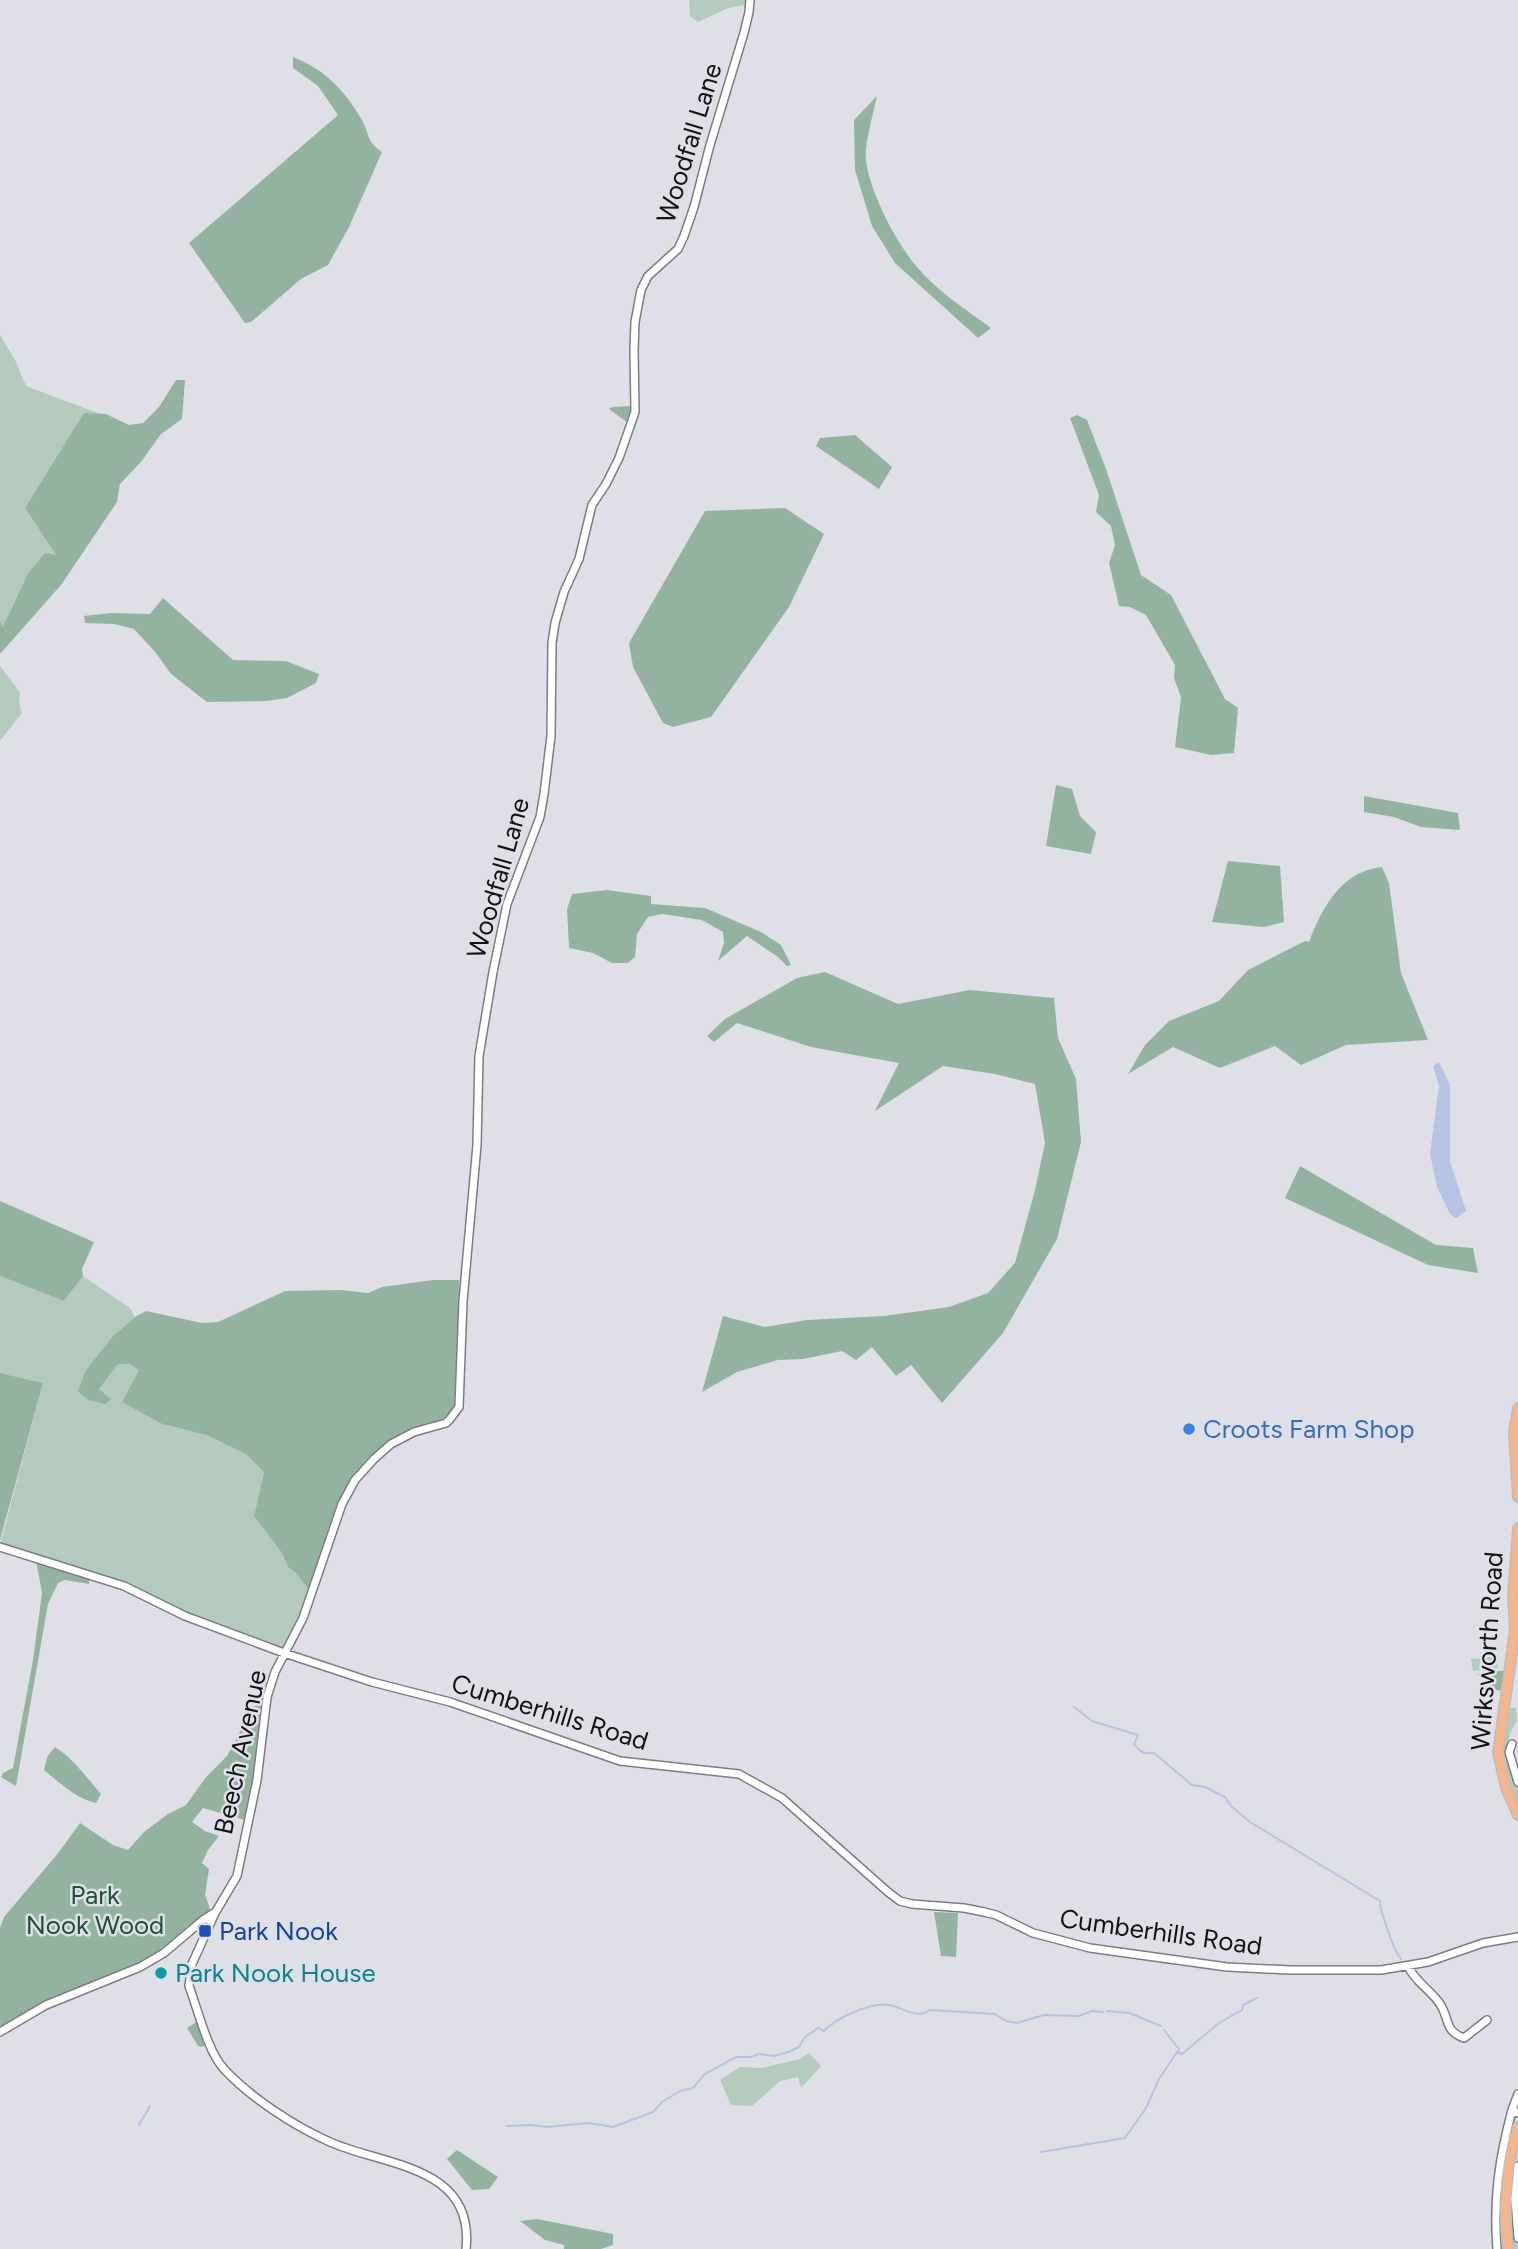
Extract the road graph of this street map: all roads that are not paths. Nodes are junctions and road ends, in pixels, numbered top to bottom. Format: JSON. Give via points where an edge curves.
{"nodes":[{"id":1,"x":750,"y":0,"type":"edge"},
{"id":2,"x":1518,"y":1408,"type":"edge"},
{"id":3,"x":1518,"y":1497,"type":"edge"},
{"id":4,"x":1518,"y":1528,"type":"edge"},
{"id":5,"x":0,"y":1547,"type":"edge"},
{"id":6,"x":284,"y":1653,"type":"junction"},
{"id":7,"x":1512,"y":1744,"type":"dead end"},
{"id":8,"x":1518,"y":1782,"type":"edge"},
{"id":9,"x":1518,"y":1815,"type":"edge"},
{"id":10,"x":215,"y":1913,"type":"junction"},
{"id":11,"x":1518,"y":1937,"type":"edge"},
{"id":12,"x":1408,"y":1966,"type":"junction"},
{"id":13,"x":1488,"y":2020,"type":"dead end"},
{"id":14,"x":0,"y":2032,"type":"edge"},
{"id":15,"x":1518,"y":2094,"type":"edge"},
{"id":16,"x":1515,"y":2111,"type":"edge"},
{"id":17,"x":1518,"y":2127,"type":"edge"},
{"id":18,"x":1518,"y":2166,"type":"edge"},
{"id":19,"x":1518,"y":2238,"type":"edge"},
{"id":20,"x":466,"y":2249,"type":"edge"},
{"id":21,"x":1497,"y":2249,"type":"edge"},
{"id":22,"x":1508,"y":2249,"type":"edge"}],
"edges":[{"from":1,"to":6,"type":"street","name":"Woodfall Lane","via":[[684,236],[641,290],[634,341],[635,412],[619,458],[592,505],[579,559],[555,623],[551,736],[540,817],[508,904],[479,1056],[459,1407],[446,1423],[399,1439],[355,1480],[342,1504],[303,1618]]},
{"from":2,"to":3,"type":"main road","via":[[1514,1432]]},
{"from":4,"to":9,"type":"main road","name":"Wirksworth Road","via":[[1515,1629],[1498,1753]]},
{"from":5,"to":6,"type":"street","name":"Cumberhills Road","via":[[124,1586],[185,1616]]},
{"from":6,"to":10,"type":"street","name":"Beech Avenue","via":[[267,1697],[257,1780],[235,1883]]},
{"from":6,"to":12,"type":"street","name":"Cumberhills Road","via":[[450,1702],[620,1760],[739,1774],[782,1798],[901,1901],[985,1912],[1033,1933],[1090,1948],[1227,1967],[1342,1970]]},
{"from":7,"to":8,"type":"street","via":[[1509,1752]]},
{"from":10,"to":14,"type":"street","via":[[140,1966],[46,2005]]},
{"from":10,"to":20,"type":"street","via":[[191,1964],[189,1986],[218,2063],[252,2094],[301,2127],[359,2153],[407,2165],[439,2183],[465,2218]]},
{"from":11,"to":12,"type":"street","name":"Cumberhills Road"},
{"from":12,"to":13,"type":"street","via":[[1443,2007],[1455,2035],[1470,2036]]},
{"from":15,"to":16,"type":"street"},
{"from":16,"to":21,"type":"street","via":[[1500,2156],[1495,2191]]},
{"from":17,"to":22,"type":"main road","via":[[1506,2187]]},
{"from":18,"to":19,"type":"street"}]}
